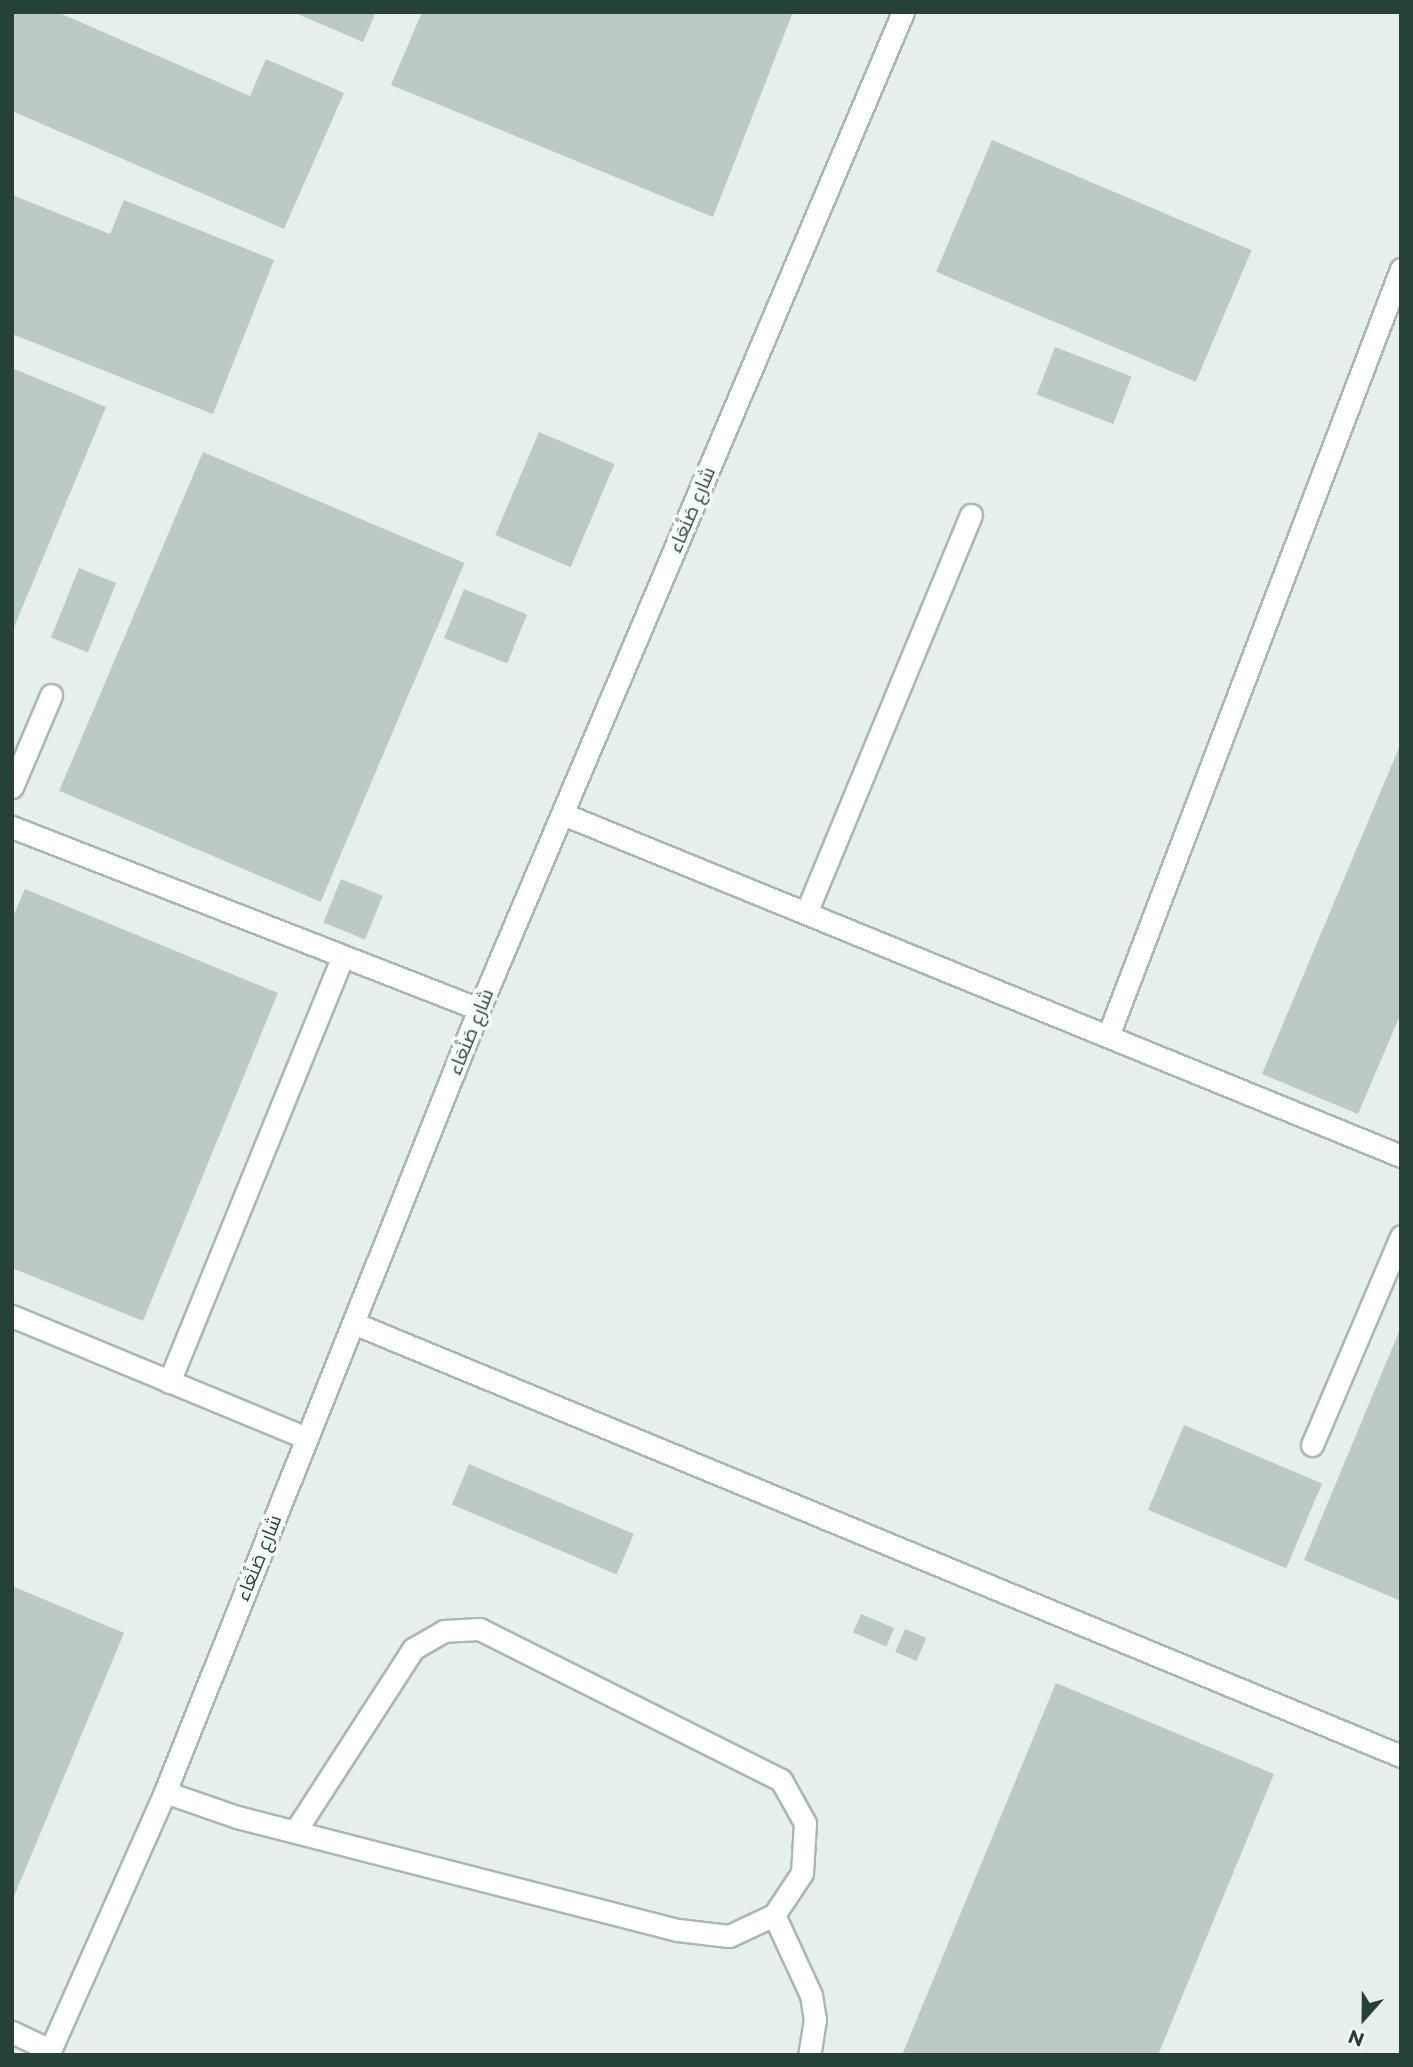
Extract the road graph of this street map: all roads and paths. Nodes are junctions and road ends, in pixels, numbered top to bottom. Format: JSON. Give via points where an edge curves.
{"nodes":[{"id":1,"x":903,"y":12,"type":"edge"},
{"id":2,"x":1401,"y":269,"type":"edge"},
{"id":3,"x":971,"y":515,"type":"dead end"},
{"id":4,"x":51,"y":695,"type":"dead end"},
{"id":5,"x":12,"y":787,"type":"edge"},
{"id":6,"x":563,"y":814,"type":"junction"},
{"id":7,"x":12,"y":827,"type":"edge"},
{"id":8,"x":806,"y":913,"type":"junction"},
{"id":9,"x":342,"y":958,"type":"junction"},
{"id":10,"x":479,"y":1009,"type":"junction"},
{"id":11,"x":1108,"y":1036,"type":"junction"},
{"id":12,"x":1401,"y":1156,"type":"edge"},
{"id":13,"x":1401,"y":1236,"type":"edge"},
{"id":14,"x":12,"y":1316,"type":"edge"},
{"id":15,"x":356,"y":1324,"type":"junction"},
{"id":16,"x":169,"y":1382,"type":"junction"},
{"id":17,"x":307,"y":1438,"type":"junction"},
{"id":18,"x":1312,"y":1445,"type":"dead end"},
{"id":19,"x":1401,"y":1756,"type":"edge"},
{"id":20,"x":165,"y":1792,"type":"junction"},
{"id":21,"x":296,"y":1830,"type":"junction"},
{"id":22,"x":774,"y":1915,"type":"junction"},
{"id":23,"x":12,"y":2032,"type":"edge"},
{"id":24,"x":49,"y":2052,"type":"edge"},
{"id":25,"x":809,"y":2055,"type":"edge"}],
"edges":[{"from":1,"to":6,"type":"street","name":"شارع صَنْعَاء"},
{"from":2,"to":11,"type":"street"},
{"from":3,"to":8,"type":"street"},
{"from":4,"to":5,"type":"street"},
{"from":6,"to":8,"type":"street"},
{"from":6,"to":10,"type":"street","name":"شارع صَنْعَاء"},
{"from":7,"to":9,"type":"street"},
{"from":8,"to":11,"type":"street"},
{"from":9,"to":10,"type":"street"},
{"from":9,"to":16,"type":"street"},
{"from":10,"to":15,"type":"street","name":"شارع صَنْعَاء"},
{"from":11,"to":12,"type":"street"},
{"from":13,"to":18,"type":"street"},
{"from":14,"to":16,"type":"street"},
{"from":15,"to":17,"type":"street","name":"شارع صَنْعَاء"},
{"from":15,"to":19,"type":"street"},
{"from":16,"to":17,"type":"street"},
{"from":17,"to":20,"type":"street","name":"شارع صَنْعَاء"},
{"from":20,"to":21,"type":"street"},
{"from":20,"to":24,"type":"street","name":"شارع صَنْعَاء"},
{"from":21,"to":22,"type":"street","via":[[678,1930],[729,1936]]},
{"from":21,"to":22,"type":"street","via":[[412,1649],[444,1631],[480,1629],[781,1780],[805,1823],[802,1874]]},
{"from":22,"to":25,"type":"street","via":[[811,1994],[815,2019]]},
{"from":23,"to":24,"type":"street"}]}
